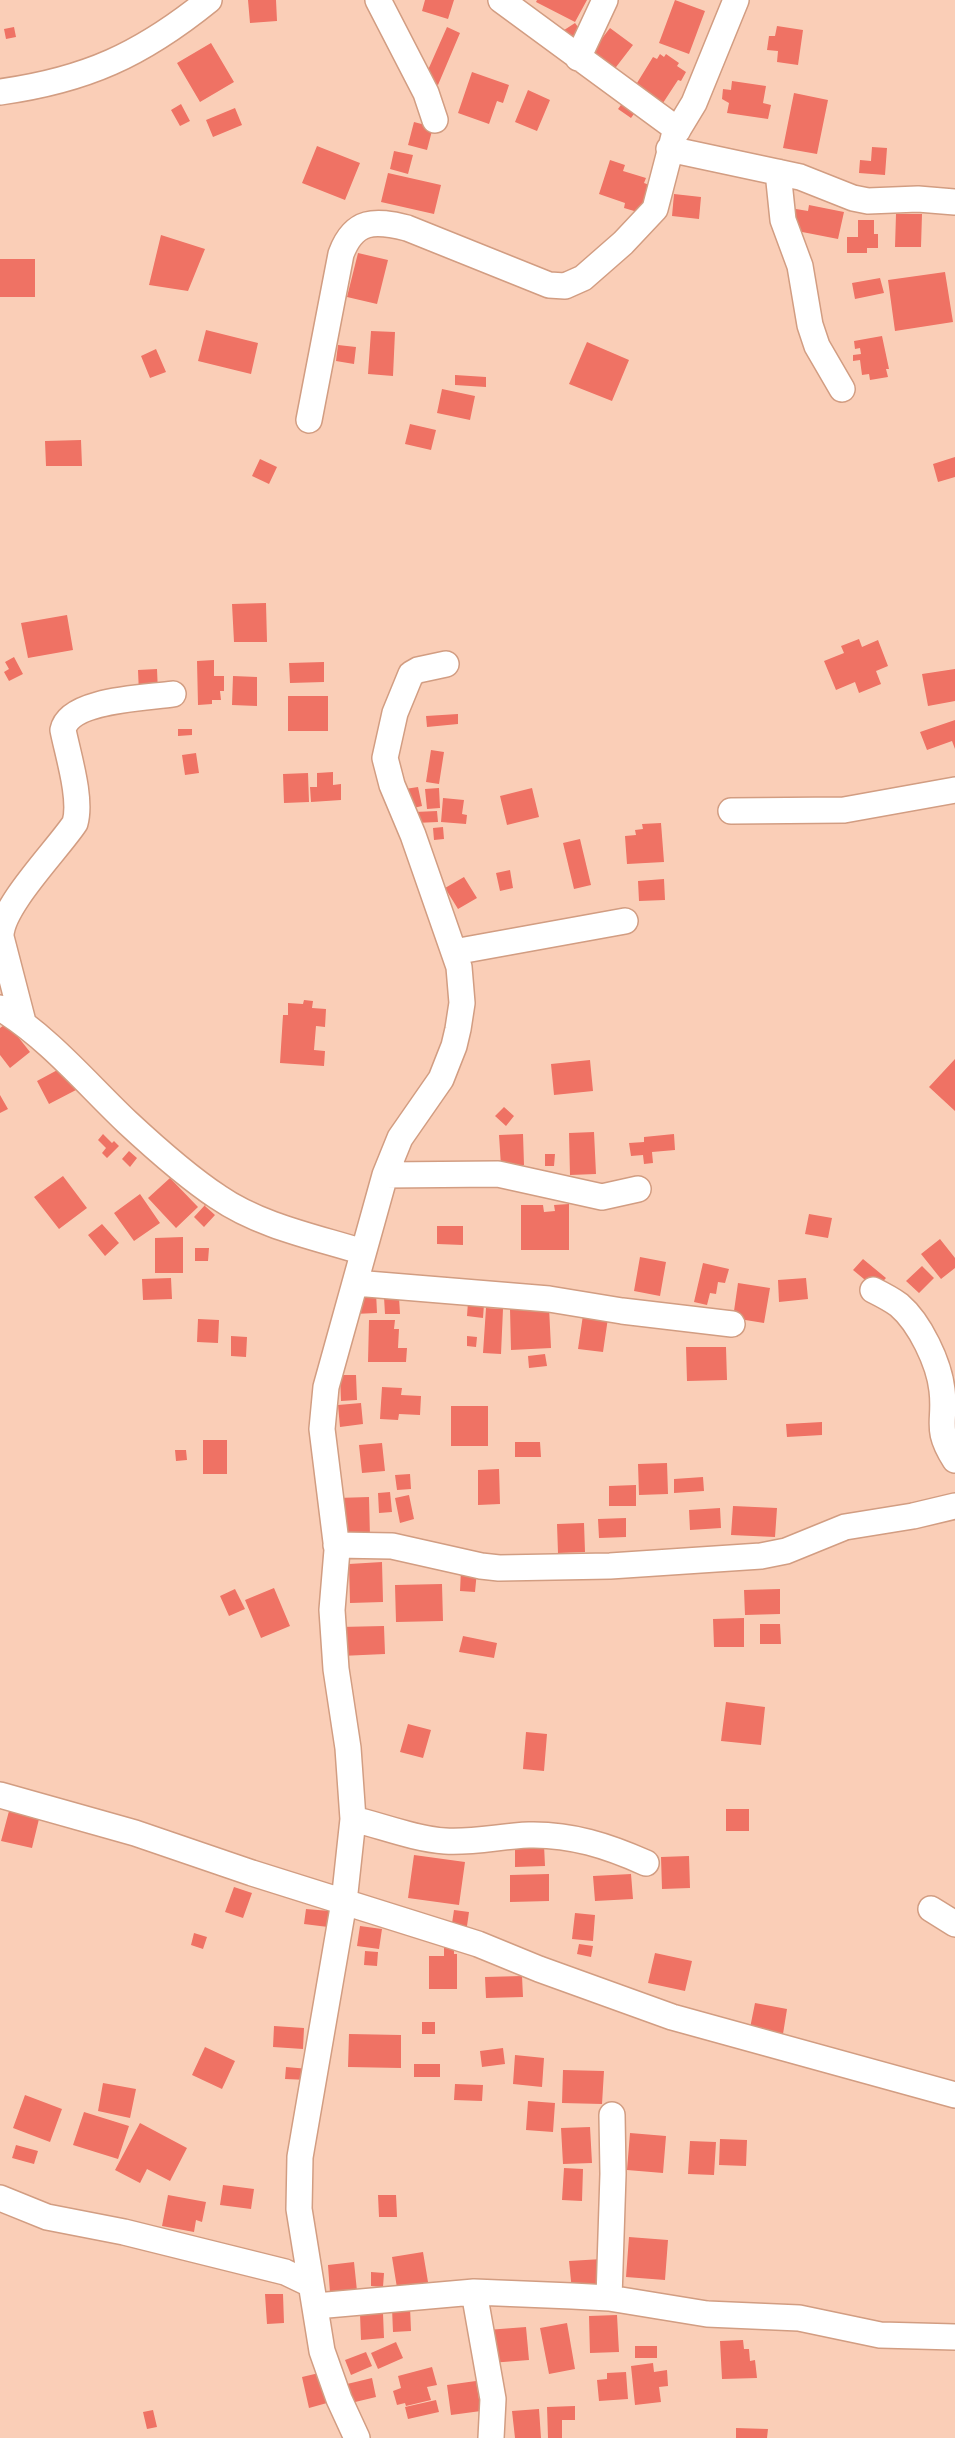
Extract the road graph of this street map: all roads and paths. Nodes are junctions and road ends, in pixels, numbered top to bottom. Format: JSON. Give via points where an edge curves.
{"nodes":[{"id":1,"x":209,"y":0,"type":"edge"},
{"id":2,"x":378,"y":0,"type":"edge"},
{"id":3,"x":501,"y":0,"type":"edge"},
{"id":4,"x":605,"y":0,"type":"edge"},
{"id":5,"x":736,"y":0,"type":"edge"},
{"id":6,"x":578,"y":58,"type":"junction"},
{"id":7,"x":0,"y":92,"type":"edge"},
{"id":8,"x":434,"y":120,"type":"dead end"},
{"id":9,"x":674,"y":139,"type":"junction"},
{"id":10,"x":778,"y":172,"type":"junction"},
{"id":11,"x":955,"y":202,"type":"edge"},
{"id":12,"x":842,"y":389,"type":"dead end"},
{"id":13,"x":309,"y":420,"type":"dead end"},
{"id":14,"x":446,"y":664,"type":"dead end"},
{"id":15,"x":173,"y":694,"type":"dead end"},
{"id":16,"x":955,"y":790,"type":"edge"},
{"id":17,"x":731,"y":811,"type":"dead end"},
{"id":18,"x":625,"y":921,"type":"dead end"},
{"id":19,"x":0,"y":937,"type":"edge"},
{"id":20,"x":454,"y":952,"type":"junction"},
{"id":21,"x":0,"y":1008,"type":"edge"},
{"id":22,"x":23,"y":1022,"type":"junction"},
{"id":23,"x":385,"y":1175,"type":"junction"},
{"id":24,"x":638,"y":1189,"type":"dead end"},
{"id":25,"x":363,"y":1252,"type":"junction"},
{"id":26,"x":355,"y":1282,"type":"junction"},
{"id":27,"x":872,"y":1290,"type":"dead end"},
{"id":28,"x":732,"y":1324,"type":"dead end"},
{"id":29,"x":955,"y":1460,"type":"edge"},
{"id":30,"x":955,"y":1506,"type":"edge"},
{"id":31,"x":336,"y":1545,"type":"junction"},
{"id":32,"x":0,"y":1795,"type":"edge"},
{"id":33,"x":353,"y":1818,"type":"junction"},
{"id":34,"x":646,"y":1863,"type":"dead end"},
{"id":35,"x":344,"y":1902,"type":"junction"},
{"id":36,"x":931,"y":1908,"type":"dead end"},
{"id":37,"x":955,"y":1924,"type":"edge"},
{"id":38,"x":955,"y":2095,"type":"edge"},
{"id":39,"x":612,"y":2115,"type":"dead end"},
{"id":40,"x":0,"y":2198,"type":"edge"},
{"id":41,"x":474,"y":2292,"type":"junction"},
{"id":42,"x":313,"y":2295,"type":"junction"},
{"id":43,"x":609,"y":2298,"type":"junction"},
{"id":44,"x":955,"y":2337,"type":"edge"},
{"id":45,"x":357,"y":2438,"type":"edge"},
{"id":46,"x":492,"y":2438,"type":"edge"}],
"edges":[{"from":1,"to":7,"type":"street","via":[[125,58],[67,80]]},
{"from":2,"to":8,"type":"street","via":[[426,93]]},
{"from":3,"to":6,"type":"street"},
{"from":4,"to":6,"type":"street"},
{"from":5,"to":9,"type":"street","via":[[694,103]]},
{"from":6,"to":9,"type":"street"},
{"from":9,"to":10,"type":"street"},
{"from":9,"to":13,"type":"street","via":[[655,208],[623,243],[583,278],[565,286],[549,285],[387,223],[371,223],[352,234],[340,254]]},
{"from":10,"to":11,"type":"street","via":[[868,201],[918,199]]},
{"from":10,"to":12,"type":"street","via":[[783,220],[800,266],[810,325],[817,346]]},
{"from":14,"to":20,"type":"street","via":[[411,674],[395,713],[385,758]]},
{"from":15,"to":19,"type":"street","via":[[82,709],[64,724],[77,816],[70,831],[9,911]]},
{"from":16,"to":17,"type":"street","via":[[844,810]]},
{"from":18,"to":20,"type":"street"},
{"from":19,"to":22,"type":"street"},
{"from":20,"to":23,"type":"street","via":[[461,978],[462,1003],[454,1046],[441,1079],[400,1138]]},
{"from":21,"to":22,"type":"street"},
{"from":22,"to":25,"type":"street","via":[[86,1079],[127,1122],[217,1197],[266,1221]]},
{"from":23,"to":24,"type":"street","via":[[498,1174],[602,1197]]},
{"from":23,"to":25,"type":"street"},
{"from":25,"to":26,"type":"street"},
{"from":26,"to":28,"type":"street","via":[[549,1299]]},
{"from":26,"to":31,"type":"street","via":[[326,1387],[322,1415]]},
{"from":27,"to":29,"type":"street","via":[[903,1309],[930,1350],[942,1389],[944,1440]]},
{"from":30,"to":31,"type":"street","via":[[845,1527],[786,1551],[761,1556],[610,1566],[499,1568],[399,1547]]},
{"from":31,"to":33,"type":"street","via":[[332,1610]]},
{"from":32,"to":35,"type":"street","via":[[135,1833]]},
{"from":33,"to":34,"type":"street","via":[[443,1841],[556,1836],[604,1845]]},
{"from":33,"to":35,"type":"street"},
{"from":35,"to":38,"type":"street","via":[[478,1944],[672,2017]]},
{"from":35,"to":42,"type":"street","via":[[300,2157],[299,2209]]},
{"from":36,"to":37,"type":"street"},
{"from":39,"to":43,"type":"street"},
{"from":40,"to":42,"type":"street","via":[[47,2217],[124,2232],[285,2272]]},
{"from":41,"to":42,"type":"street"},
{"from":41,"to":43,"type":"street"},
{"from":41,"to":46,"type":"street","via":[[493,2398]]},
{"from":42,"to":45,"type":"street","via":[[322,2351],[338,2399]]},
{"from":43,"to":44,"type":"street","via":[[707,2314],[799,2318],[880,2336]]}]}
